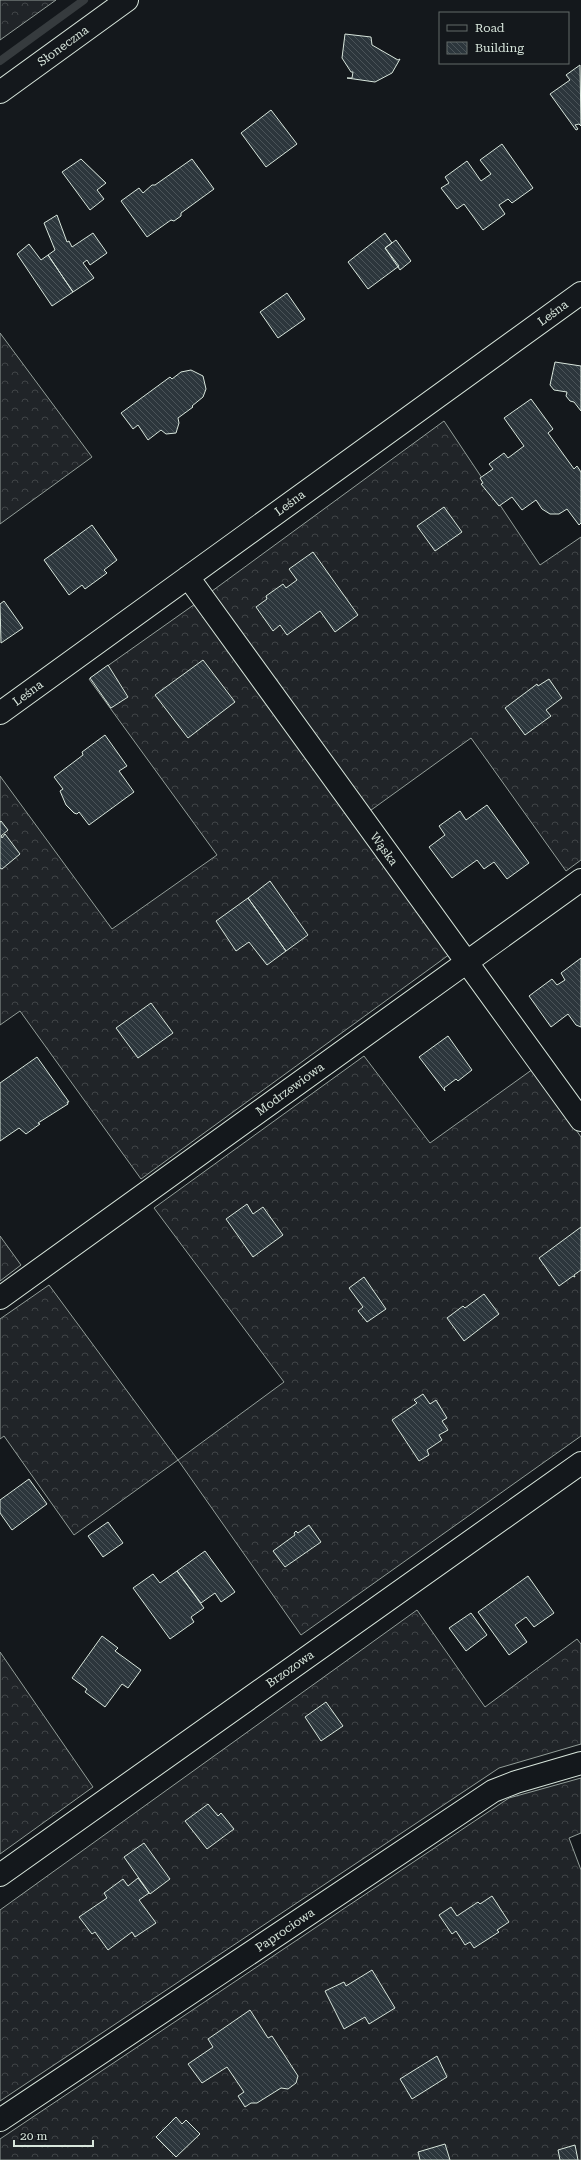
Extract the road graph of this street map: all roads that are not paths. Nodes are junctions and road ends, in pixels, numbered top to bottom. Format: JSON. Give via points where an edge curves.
{"nodes":[{"id":1,"x":127,"y":0,"type":"edge"},
{"id":2,"x":0,"y":92,"type":"edge"},
{"id":3,"x":581,"y":293,"type":"edge"},
{"id":4,"x":188,"y":577,"type":"junction"},
{"id":5,"x":0,"y":713,"type":"edge"},
{"id":6,"x":581,"y":880,"type":"edge"},
{"id":7,"x":466,"y":963,"type":"junction"},
{"id":8,"x":581,"y":1120,"type":"edge"},
{"id":9,"x":0,"y":1298,"type":"edge"},
{"id":10,"x":581,"y":1463,"type":"edge"},
{"id":11,"x":581,"y":1763,"type":"edge"},
{"id":12,"x":0,"y":1875,"type":"edge"},
{"id":13,"x":0,"y":2120,"type":"edge"}],
"edges":[{"from":1,"to":2,"type":"street","name":"Słoneczna"},
{"from":3,"to":4,"type":"street","name":"Leśna"},
{"from":4,"to":5,"type":"street","name":"Leśna"},
{"from":4,"to":7,"type":"street","name":"Wąska"},
{"from":6,"to":7,"type":"street","name":"Modrzewiowa"},
{"from":7,"to":8,"type":"street","name":"Wąska"},
{"from":7,"to":9,"type":"street","name":"Modrzewiowa"},
{"from":10,"to":12,"type":"street","name":"Brzozowa"},
{"from":11,"to":13,"type":"street","name":"Paprociowa","via":[[493,1790]]}]}
